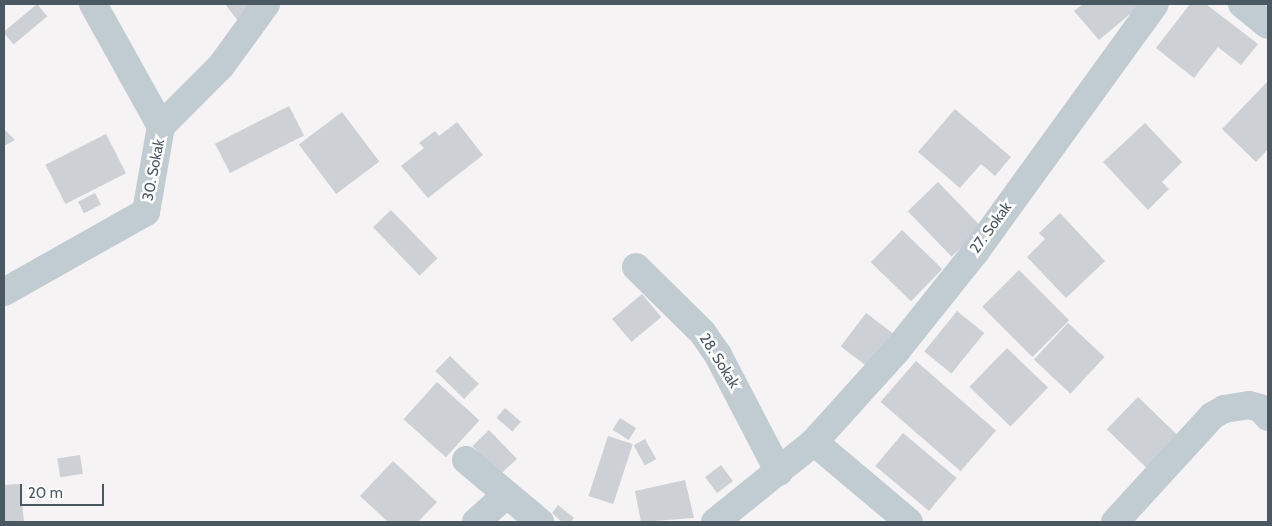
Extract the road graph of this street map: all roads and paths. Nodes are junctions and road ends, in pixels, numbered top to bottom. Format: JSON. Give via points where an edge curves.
{"nodes":[{"id":1,"x":93,"y":4,"type":"edge"},
{"id":2,"x":266,"y":4,"type":"edge"},
{"id":3,"x":1155,"y":4,"type":"edge"},
{"id":4,"x":1242,"y":4,"type":"edge"},
{"id":5,"x":1268,"y":25,"type":"edge"},
{"id":6,"x":161,"y":126,"type":"junction"},
{"id":7,"x":636,"y":267,"type":"dead end"},
{"id":8,"x":4,"y":292,"type":"edge"},
{"id":9,"x":1268,"y":417,"type":"edge"},
{"id":10,"x":814,"y":442,"type":"junction"},
{"id":11,"x":466,"y":460,"type":"dead end"},
{"id":12,"x":779,"y":472,"type":"junction"},
{"id":13,"x":506,"y":495,"type":"junction"},
{"id":14,"x":476,"y":522,"type":"edge"},
{"id":15,"x":540,"y":522,"type":"edge"},
{"id":16,"x":714,"y":522,"type":"edge"},
{"id":17,"x":909,"y":522,"type":"edge"},
{"id":18,"x":1115,"y":522,"type":"edge"}],
"edges":[{"from":1,"to":6,"type":"street"},
{"from":2,"to":6,"type":"street","name":"30. Sokak","via":[[221,66]]},
{"from":3,"to":10,"type":"street","name":"27. Sokak","via":[[976,250],[897,350]]},
{"from":4,"to":5,"type":"street"},
{"from":6,"to":8,"type":"street","name":"30. Sokak","via":[[146,212]]},
{"from":7,"to":12,"type":"street","name":"28. Sokak","via":[[702,332],[718,355]]},
{"from":9,"to":18,"type":"street","via":[[1260,408],[1249,405],[1224,409],[1212,416]]},
{"from":10,"to":12,"type":"street","name":"27. Sokak"},
{"from":10,"to":17,"type":"street"},
{"from":11,"to":13,"type":"street"},
{"from":12,"to":16,"type":"street","name":"27. Sokak"},
{"from":13,"to":14,"type":"street"},
{"from":13,"to":15,"type":"street"}]}
